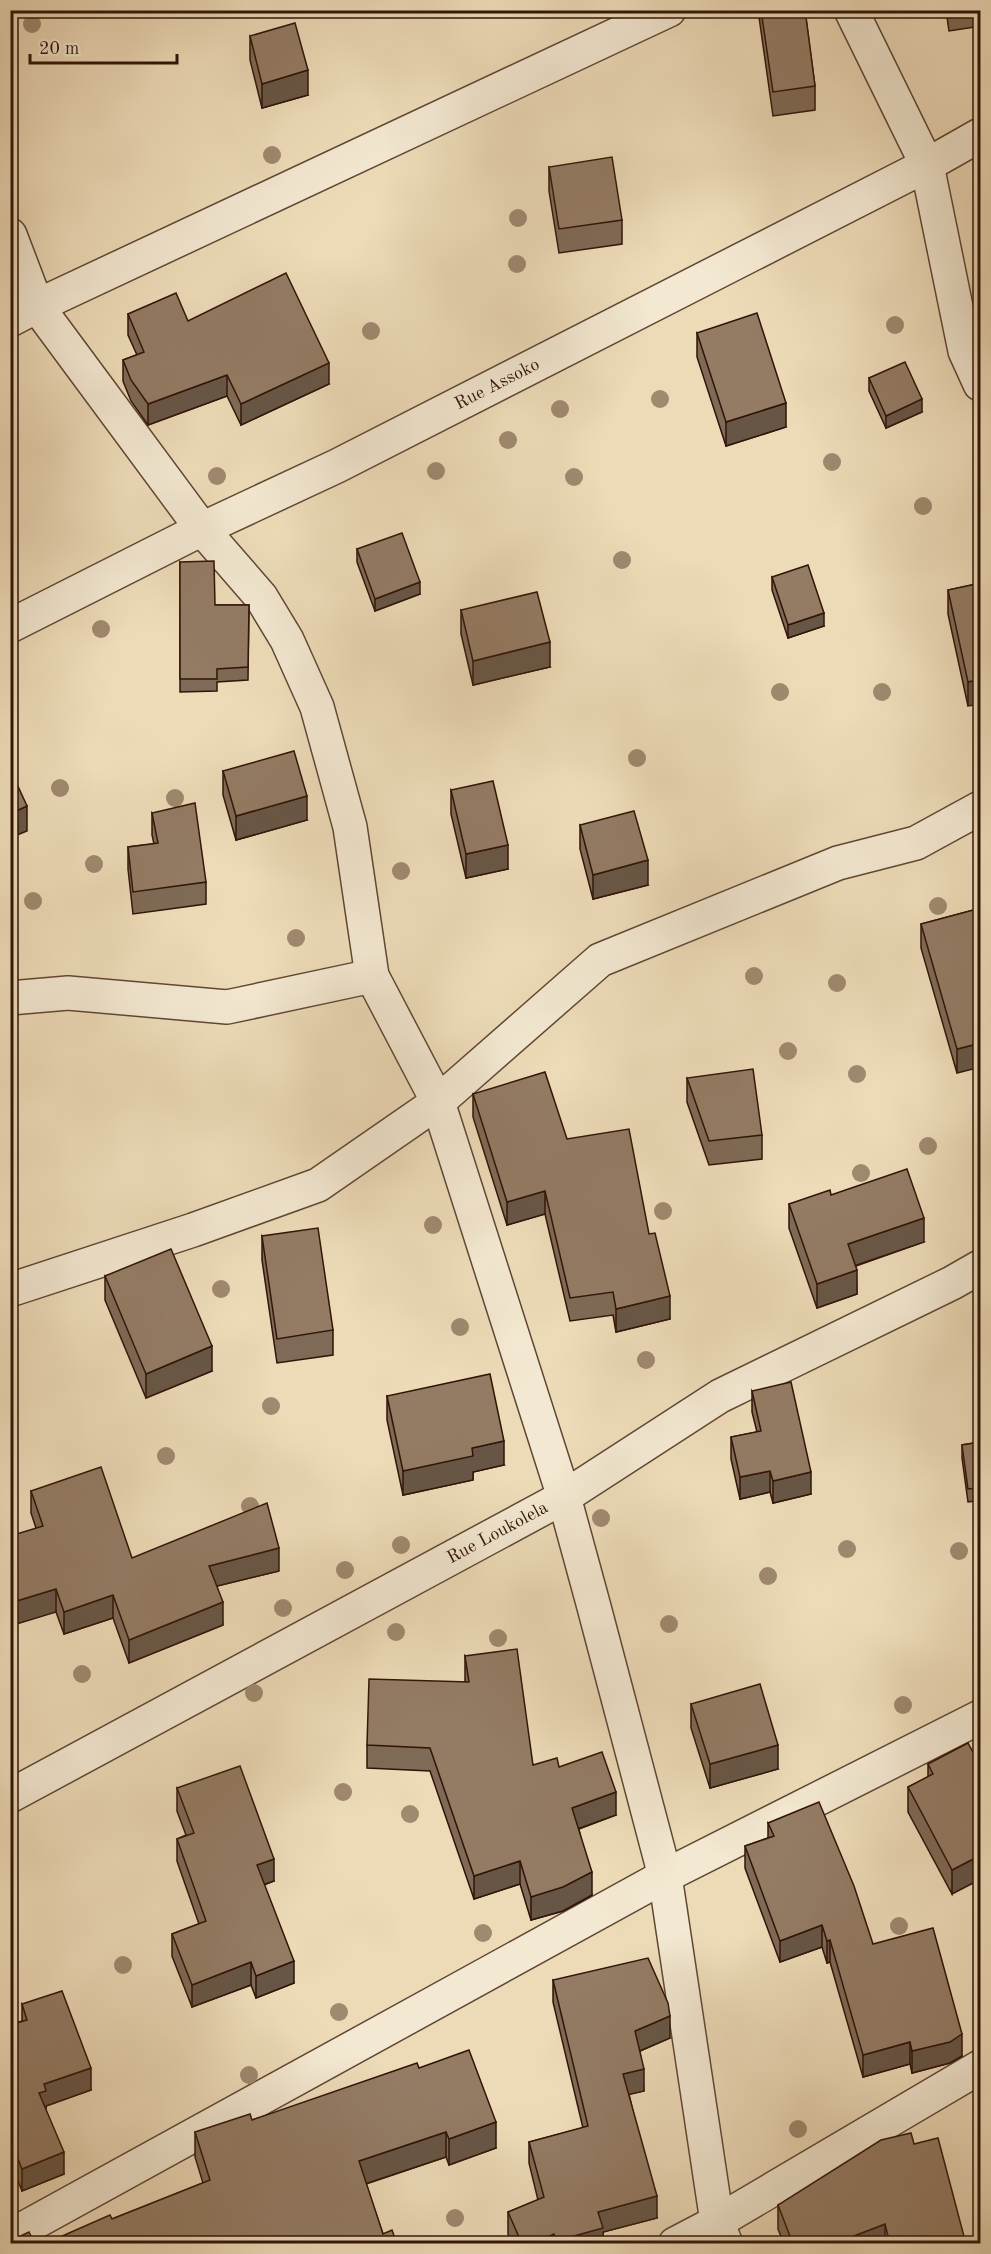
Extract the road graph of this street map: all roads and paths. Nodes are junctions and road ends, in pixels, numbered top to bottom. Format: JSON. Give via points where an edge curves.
{"nodes":[{"id":1,"x":669,"y":10,"type":"edge"},
{"id":2,"x":851,"y":10,"type":"edge"},
{"id":3,"x":981,"y":135,"type":"edge"},
{"id":4,"x":927,"y":165,"type":"junction"},
{"id":5,"x":10,"y":235,"type":"edge"},
{"id":6,"x":24,"y":313,"type":"edge"},
{"id":7,"x":973,"y":348,"type":"edge"},
{"id":8,"x":981,"y":384,"type":"edge"},
{"id":9,"x":202,"y":529,"type":"junction"},
{"id":10,"x":10,"y":626,"type":"edge"},
{"id":11,"x":981,"y":808,"type":"edge"},
{"id":12,"x":372,"y":976,"type":"junction"},
{"id":13,"x":10,"y":998,"type":"edge"},
{"id":14,"x":438,"y":1102,"type":"junction"},
{"id":15,"x":981,"y":1267,"type":"edge"},
{"id":16,"x":10,"y":1290,"type":"edge"},
{"id":17,"x":564,"y":1497,"type":"junction"},
{"id":18,"x":981,"y":1717,"type":"edge"},
{"id":19,"x":10,"y":1796,"type":"edge"},
{"id":20,"x":664,"y":1876,"type":"junction"},
{"id":21,"x":981,"y":2067,"type":"edge"},
{"id":22,"x":722,"y":2233,"type":"edge"},
{"id":23,"x":10,"y":2236,"type":"edge"},
{"id":24,"x":675,"y":2244,"type":"edge"}],
"edges":[{"from":1,"to":6,"type":"street"},
{"from":2,"to":4,"type":"street"},
{"from":3,"to":4,"type":"street","name":"Rue Assoko"},
{"from":4,"to":7,"type":"street"},
{"from":4,"to":9,"type":"street","name":"Rue Assoko","via":[[348,461]]},
{"from":5,"to":6,"type":"street"},
{"from":6,"to":9,"type":"street"},
{"from":7,"to":8,"type":"street"},
{"from":9,"to":10,"type":"street","name":"Rue Assoko"},
{"from":9,"to":12,"type":"street","via":[[261,597],[287,640],[317,707],[350,827]]},
{"from":11,"to":14,"type":"street","via":[[916,843],[838,862],[600,960]]},
{"from":12,"to":13,"type":"street","via":[[227,1007],[68,993]]},
{"from":12,"to":14,"type":"street"},
{"from":14,"to":16,"type":"street","via":[[318,1185]]},
{"from":14,"to":17,"type":"street"},
{"from":15,"to":17,"type":"street","name":"Rue Loukolela","via":[[720,1396]]},
{"from":17,"to":19,"type":"street","name":"Rue Loukolela"},
{"from":17,"to":20,"type":"street"},
{"from":18,"to":20,"type":"street"},
{"from":20,"to":22,"type":"street"},
{"from":20,"to":23,"type":"street"},
{"from":21,"to":22,"type":"street"},
{"from":22,"to":24,"type":"street"}]}
